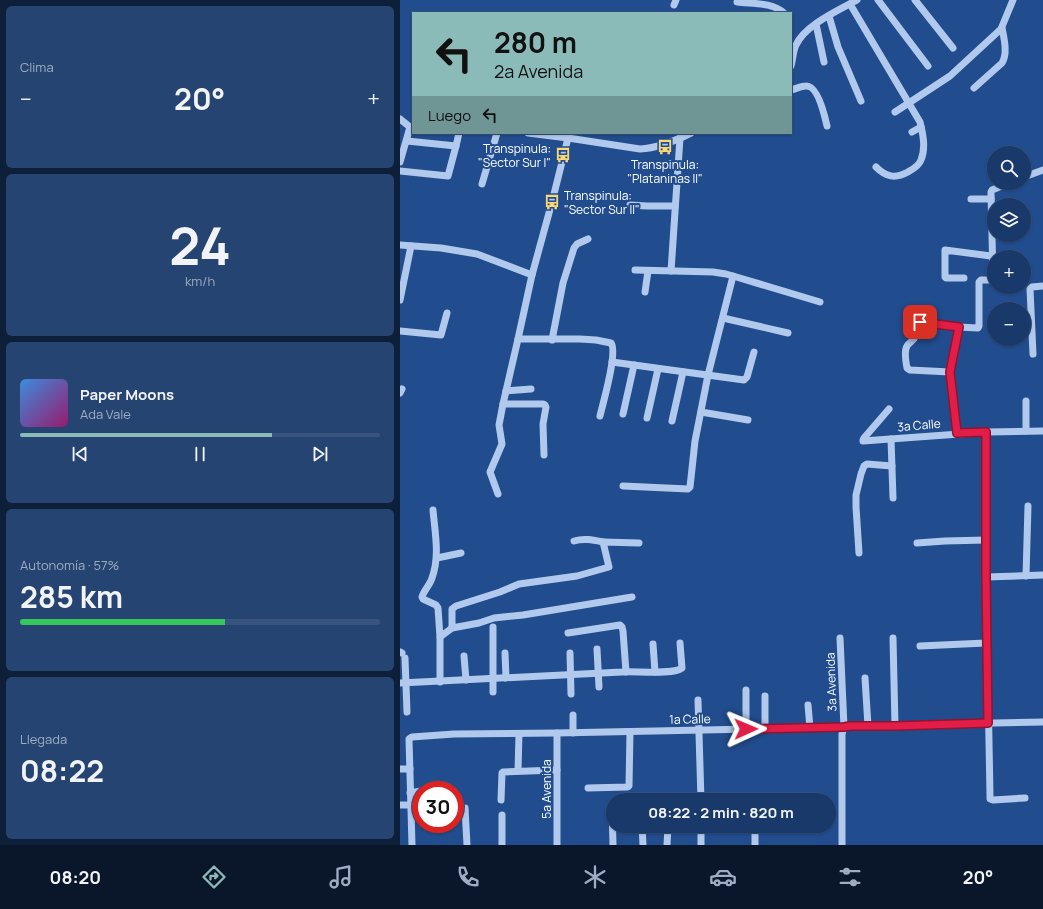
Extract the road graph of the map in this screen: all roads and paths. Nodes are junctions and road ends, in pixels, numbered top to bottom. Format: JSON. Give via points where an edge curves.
{"nodes":[{"id":1,"x":839,"y":0,"type":"edge"},
{"id":2,"x":857,"y":0,"type":"edge"},
{"id":3,"x":878,"y":0,"type":"edge"},
{"id":4,"x":915,"y":0,"type":"edge"},
{"id":5,"x":1013,"y":0,"type":"edge"},
{"id":6,"x":737,"y":2,"type":"dead end"},
{"id":7,"x":847,"y":6,"type":"junction"},
{"id":8,"x":782,"y":12,"type":"edge"},
{"id":9,"x":829,"y":16,"type":"junction"},
{"id":10,"x":816,"y":24,"type":"junction"},
{"id":11,"x":1002,"y":28,"type":"junction"},
{"id":12,"x":953,"y":48,"type":"dead end"},
{"id":13,"x":793,"y":49,"type":"edge"},
{"id":14,"x":824,"y":62,"type":"dead end"},
{"id":15,"x":928,"y":66,"type":"dead end"},
{"id":16,"x":974,"y":88,"type":"dead end"},
{"id":17,"x":792,"y":90,"type":"edge"},
{"id":18,"x":861,"y":101,"type":"dead end"},
{"id":19,"x":908,"y":103,"type":"junction"},
{"id":20,"x":895,"y":112,"type":"dead end"},
{"id":21,"x":400,"y":119,"type":"edge"},
{"id":22,"x":828,"y":126,"type":"dead end"},
{"id":23,"x":411,"y":127,"type":"edge"},
{"id":24,"x":921,"y":127,"type":"junction"},
{"id":25,"x":912,"y":132,"type":"dead end"},
{"id":26,"x":459,"y":134,"type":"edge"},
{"id":27,"x":497,"y":134,"type":"edge"},
{"id":28,"x":536,"y":134,"type":"edge"},
{"id":29,"x":689,"y":134,"type":"edge"},
{"id":30,"x":568,"y":138,"type":"junction"},
{"id":31,"x":680,"y":138,"type":"junction"},
{"id":32,"x":407,"y":141,"type":"junction"},
{"id":33,"x":456,"y":146,"type":"junction"},
{"id":34,"x":400,"y":162,"type":"edge"},
{"id":35,"x":876,"y":167,"type":"dead end"},
{"id":36,"x":1043,"y":170,"type":"edge"},
{"id":37,"x":400,"y":171,"type":"edge"},
{"id":38,"x":1031,"y":174,"type":"edge"},
{"id":39,"x":482,"y":184,"type":"dead end"},
{"id":40,"x":971,"y":199,"type":"dead end"},
{"id":41,"x":987,"y":199,"type":"edge"},
{"id":42,"x":630,"y":204,"type":"dead end"},
{"id":43,"x":675,"y":206,"type":"junction"},
{"id":44,"x":588,"y":239,"type":"dead end"},
{"id":45,"x":400,"y":245,"type":"edge"},
{"id":46,"x":411,"y":246,"type":"junction"},
{"id":47,"x":987,"y":255,"type":"edge"},
{"id":48,"x":634,"y":270,"type":"dead end"},
{"id":49,"x":648,"y":270,"type":"junction"},
{"id":50,"x":670,"y":271,"type":"junction"},
{"id":51,"x":532,"y":275,"type":"junction"},
{"id":52,"x":733,"y":276,"type":"junction"},
{"id":53,"x":964,"y":278,"type":"dead end"},
{"id":54,"x":987,"y":280,"type":"edge"},
{"id":55,"x":1043,"y":286,"type":"edge"},
{"id":56,"x":645,"y":292,"type":"dead end"},
{"id":57,"x":400,"y":300,"type":"edge"},
{"id":58,"x":820,"y":302,"type":"dead end"},
{"id":59,"x":447,"y":313,"type":"dead end"},
{"id":60,"x":723,"y":318,"type":"junction"},
{"id":61,"x":959,"y":327,"type":"junction"},
{"id":62,"x":400,"y":331,"type":"edge"},
{"id":63,"x":788,"y":333,"type":"dead end"},
{"id":64,"x":518,"y":339,"type":"junction"},
{"id":65,"x":552,"y":340,"type":"junction"},
{"id":66,"x":754,"y":352,"type":"dead end"},
{"id":67,"x":1033,"y":354,"type":"dead end"},
{"id":68,"x":612,"y":362,"type":"junction"},
{"id":69,"x":634,"y":365,"type":"junction"},
{"id":70,"x":658,"y":369,"type":"junction"},
{"id":71,"x":683,"y":372,"type":"junction"},
{"id":72,"x":950,"y":372,"type":"junction"},
{"id":73,"x":708,"y":376,"type":"junction"},
{"id":74,"x":531,"y":389,"type":"dead end"},
{"id":75,"x":506,"y":391,"type":"junction"},
{"id":76,"x":1026,"y":401,"type":"dead end"},
{"id":77,"x":503,"y":404,"type":"junction"},
{"id":78,"x":889,"y":409,"type":"dead end"},
{"id":79,"x":701,"y":412,"type":"junction"},
{"id":80,"x":623,"y":414,"type":"dead end"},
{"id":81,"x":600,"y":416,"type":"dead end"},
{"id":82,"x":647,"y":418,"type":"dead end"},
{"id":83,"x":748,"y":420,"type":"dead end"},
{"id":84,"x":672,"y":421,"type":"dead end"},
{"id":85,"x":1026,"y":431,"type":"junction"},
{"id":86,"x":1043,"y":431,"type":"edge"},
{"id":87,"x":986,"y":432,"type":"junction"},
{"id":88,"x":957,"y":433,"type":"junction"},
{"id":89,"x":891,"y":439,"type":"junction"},
{"id":90,"x":544,"y":456,"type":"dead end"},
{"id":91,"x":892,"y":466,"type":"junction"},
{"id":92,"x":623,"y":486,"type":"dead end"},
{"id":93,"x":498,"y":494,"type":"dead end"},
{"id":94,"x":893,"y":498,"type":"dead end"},
{"id":95,"x":1028,"y":506,"type":"dead end"},
{"id":96,"x":433,"y":510,"type":"dead end"},
{"id":97,"x":986,"y":540,"type":"junction"},
{"id":98,"x":574,"y":541,"type":"dead end"},
{"id":99,"x":603,"y":542,"type":"junction"},
{"id":100,"x":918,"y":543,"type":"dead end"},
{"id":101,"x":639,"y":544,"type":"dead end"},
{"id":102,"x":461,"y":553,"type":"dead end"},
{"id":103,"x":859,"y":553,"type":"dead end"},
{"id":104,"x":437,"y":558,"type":"junction"},
{"id":105,"x":1043,"y":575,"type":"edge"},
{"id":106,"x":1026,"y":576,"type":"junction"},
{"id":107,"x":986,"y":577,"type":"junction"},
{"id":108,"x":632,"y":596,"type":"dead end"},
{"id":109,"x":493,"y":627,"type":"dead end"},
{"id":110,"x":452,"y":628,"type":"junction"},
{"id":111,"x":568,"y":633,"type":"dead end"},
{"id":112,"x":440,"y":637,"type":"junction"},
{"id":113,"x":840,"y":638,"type":"dead end"},
{"id":114,"x":893,"y":638,"type":"dead end"},
{"id":115,"x":680,"y":643,"type":"dead end"},
{"id":116,"x":653,"y":644,"type":"dead end"},
{"id":117,"x":986,"y":644,"type":"junction"},
{"id":118,"x":920,"y":646,"type":"dead end"},
{"id":119,"x":597,"y":649,"type":"dead end"},
{"id":120,"x":505,"y":653,"type":"dead end"},
{"id":121,"x":570,"y":653,"type":"dead end"},
{"id":122,"x":402,"y":654,"type":"edge"},
{"id":123,"x":464,"y":656,"type":"dead end"},
{"id":124,"x":626,"y":672,"type":"junction"},
{"id":125,"x":656,"y":672,"type":"junction"},
{"id":126,"x":598,"y":673,"type":"junction"},
{"id":127,"x":570,"y":674,"type":"junction"},
{"id":128,"x":506,"y":678,"type":"junction"},
{"id":129,"x":865,"y":678,"type":"dead end"},
{"id":130,"x":493,"y":679,"type":"junction"},
{"id":131,"x":466,"y":680,"type":"junction"},
{"id":132,"x":440,"y":682,"type":"junction"},
{"id":133,"x":403,"y":683,"type":"edge"},
{"id":134,"x":599,"y":687,"type":"dead end"},
{"id":135,"x":746,"y":690,"type":"dead end"},
{"id":136,"x":493,"y":692,"type":"dead end"},
{"id":137,"x":571,"y":694,"type":"dead end"},
{"id":138,"x":765,"y":696,"type":"dead end"},
{"id":139,"x":698,"y":700,"type":"dead end"},
{"id":140,"x":808,"y":705,"type":"dead end"},
{"id":141,"x":407,"y":712,"type":"dead end"},
{"id":142,"x":572,"y":715,"type":"dead end"},
{"id":143,"x":1043,"y":722,"type":"edge"},
{"id":144,"x":988,"y":723,"type":"junction"},
{"id":145,"x":868,"y":726,"type":"junction"},
{"id":146,"x":895,"y":726,"type":"junction"},
{"id":147,"x":844,"y":727,"type":"junction"},
{"id":148,"x":810,"y":728,"type":"junction"},
{"id":149,"x":746,"y":729,"type":"junction"},
{"id":150,"x":765,"y":729,"type":"junction"},
{"id":151,"x":699,"y":730,"type":"junction"},
{"id":152,"x":630,"y":732,"type":"junction"},
{"id":153,"x":557,"y":733,"type":"junction"},
{"id":154,"x":574,"y":733,"type":"junction"},
{"id":155,"x":519,"y":734,"type":"junction"},
{"id":156,"x":400,"y":770,"type":"edge"},
{"id":157,"x":410,"y":770,"type":"junction"},
{"id":158,"x":557,"y":770,"type":"junction"},
{"id":159,"x":518,"y":771,"type":"junction"},
{"id":160,"x":588,"y":788,"type":"dead end"},
{"id":161,"x":410,"y":793,"type":"joint"},
{"id":162,"x":701,"y":793,"type":"edge"},
{"id":163,"x":1025,"y":798,"type":"dead end"},
{"id":164,"x":501,"y":800,"type":"dead end"},
{"id":165,"x":400,"y":805,"type":"edge"},
{"id":166,"x":410,"y":805,"type":"junction"},
{"id":167,"x":465,"y":808,"type":"dead end"},
{"id":168,"x":502,"y":815,"type":"dead end"},
{"id":169,"x":613,"y":833,"type":"edge"},
{"id":170,"x":642,"y":833,"type":"edge"},
{"id":171,"x":668,"y":833,"type":"edge"},
{"id":172,"x":701,"y":833,"type":"edge"},
{"id":173,"x":755,"y":833,"type":"dead end"},
{"id":174,"x":412,"y":845,"type":"edge"},
{"id":175,"x":467,"y":845,"type":"edge"},
{"id":176,"x":502,"y":845,"type":"edge"},
{"id":177,"x":557,"y":845,"type":"edge"},
{"id":178,"x":613,"y":845,"type":"edge"},
{"id":179,"x":643,"y":845,"type":"edge"},
{"id":180,"x":668,"y":845,"type":"edge"},
{"id":181,"x":702,"y":845,"type":"edge"},
{"id":182,"x":755,"y":845,"type":"edge"},
{"id":183,"x":842,"y":845,"type":"edge"}],
"edges":[{"from":1,"to":7,"type":"street"},
{"from":2,"to":7,"type":"street"},
{"from":3,"to":15,"type":"street"},
{"from":4,"to":12,"type":"street"},
{"from":5,"to":11,"type":"street"},
{"from":6,"to":8,"type":"street","via":[[769,5]]},
{"from":7,"to":9,"type":"street"},
{"from":7,"to":19,"type":"street"},
{"from":9,"to":10,"type":"street"},
{"from":9,"to":18,"type":"street","via":[[838,47]]},
{"from":10,"to":13,"type":"street","via":[[804,33]]},
{"from":10,"to":14,"type":"street"},
{"from":11,"to":16,"type":"street","via":[[1004,60]]},
{"from":11,"to":19,"type":"street","via":[[950,76]]},
{"from":17,"to":22,"type":"street","via":[[807,86],[813,89]]},
{"from":19,"to":20,"type":"street"},
{"from":19,"to":24,"type":"street"},
{"from":21,"to":23,"type":"street"},
{"from":23,"to":32,"type":"street"},
{"from":24,"to":25,"type":"street"},
{"from":24,"to":35,"type":"street","via":[[924,147],[918,166],[897,176],[890,176]]},
{"from":26,"to":33,"type":"street"},
{"from":27,"to":39,"type":"street"},
{"from":28,"to":30,"type":"street"},
{"from":29,"to":31,"type":"street"},
{"from":30,"to":31,"type":"street","via":[[640,149]]},
{"from":30,"to":51,"type":"street"},
{"from":31,"to":43,"type":"street"},
{"from":32,"to":33,"type":"street"},
{"from":32,"to":34,"type":"street"},
{"from":33,"to":37,"type":"street","via":[[448,176]]},
{"from":36,"to":38,"type":"street"},
{"from":40,"to":41,"type":"street"},
{"from":42,"to":43,"type":"street"},
{"from":43,"to":50,"type":"street"},
{"from":44,"to":65,"type":"street","via":[[574,248],[563,283]]},
{"from":45,"to":46,"type":"street"},
{"from":46,"to":51,"type":"street","via":[[477,254]]},
{"from":46,"to":57,"type":"street"},
{"from":47,"to":53,"type":"street","via":[[945,250],[945,277]]},
{"from":48,"to":49,"type":"street"},
{"from":49,"to":50,"type":"street"},
{"from":49,"to":56,"type":"street"},
{"from":50,"to":52,"type":"street","via":[[713,272]]},
{"from":51,"to":64,"type":"street"},
{"from":52,"to":58,"type":"street"},
{"from":52,"to":60,"type":"street"},
{"from":54,"to":61,"type":"street","via":[[979,282],[979,327]]},
{"from":55,"to":67,"type":"street","via":[[1030,289]]},
{"from":59,"to":62,"type":"street","via":[[440,335]]},
{"from":60,"to":63,"type":"street"},
{"from":60,"to":73,"type":"street"},
{"from":61,"to":72,"type":"street"},
{"from":61,"to":72,"type":"street","via":[[915,324],[915,336],[906,348],[907,368],[910,370]]},
{"from":64,"to":65,"type":"street"},
{"from":64,"to":75,"type":"street"},
{"from":65,"to":68,"type":"street","via":[[580,339],[610,343],[613,346]]},
{"from":66,"to":73,"type":"street","via":[[745,380]]},
{"from":68,"to":69,"type":"street"},
{"from":68,"to":81,"type":"street"},
{"from":69,"to":70,"type":"street"},
{"from":69,"to":80,"type":"street"},
{"from":70,"to":71,"type":"street"},
{"from":70,"to":82,"type":"street"},
{"from":71,"to":73,"type":"street"},
{"from":71,"to":84,"type":"street"},
{"from":72,"to":88,"type":"street"},
{"from":73,"to":79,"type":"street"},
{"from":74,"to":75,"type":"street"},
{"from":75,"to":77,"type":"street"},
{"from":76,"to":85,"type":"street"},
{"from":77,"to":90,"type":"street","via":[[545,405]]},
{"from":77,"to":93,"type":"street","via":[[499,425],[502,444],[490,472]]},
{"from":78,"to":89,"type":"street","name":"3a Calle","via":[[863,441]]},
{"from":79,"to":83,"type":"street"},
{"from":79,"to":92,"type":"street","via":[[689,488]]},
{"from":85,"to":86,"type":"street","name":"3a Calle"},
{"from":85,"to":87,"type":"street","name":"3a Calle"},
{"from":87,"to":88,"type":"street","name":"3a Calle"},
{"from":87,"to":97,"type":"street"},
{"from":88,"to":89,"type":"street","name":"3a Calle"},
{"from":89,"to":91,"type":"street"},
{"from":91,"to":94,"type":"street"},
{"from":91,"to":103,"type":"street","via":[[864,466],[856,495]]},
{"from":95,"to":106,"type":"street"},
{"from":96,"to":104,"type":"street"},
{"from":97,"to":100,"type":"street"},
{"from":97,"to":107,"type":"street"},
{"from":98,"to":99,"type":"street","via":[[582,539]]},
{"from":99,"to":101,"type":"street"},
{"from":99,"to":110,"type":"street","via":[[609,567],[574,577],[519,584],[456,606],[452,609]]},
{"from":102,"to":104,"type":"street"},
{"from":104,"to":112,"type":"street","via":[[433,577],[422,597],[438,608]]},
{"from":105,"to":106,"type":"street"},
{"from":106,"to":107,"type":"street"},
{"from":107,"to":117,"type":"street"},
{"from":108,"to":110,"type":"street","via":[[494,618]]},
{"from":109,"to":130,"type":"street"},
{"from":110,"to":112,"type":"street"},
{"from":111,"to":124,"type":"street","via":[[620,625],[623,632]]},
{"from":112,"to":132,"type":"street"},
{"from":113,"to":147,"type":"street","name":"3a Avenida"},
{"from":114,"to":146,"type":"street"},
{"from":115,"to":125,"type":"street","via":[[682,669]]},
{"from":116,"to":125,"type":"street"},
{"from":117,"to":118,"type":"street"},
{"from":117,"to":144,"type":"street"},
{"from":119,"to":126,"type":"street"},
{"from":120,"to":128,"type":"street"},
{"from":121,"to":127,"type":"street"},
{"from":122,"to":133,"type":"street"},
{"from":123,"to":131,"type":"street"},
{"from":124,"to":125,"type":"street"},
{"from":124,"to":126,"type":"street"},
{"from":126,"to":127,"type":"street"},
{"from":126,"to":134,"type":"street"},
{"from":127,"to":128,"type":"street"},
{"from":127,"to":137,"type":"street"},
{"from":128,"to":130,"type":"street"},
{"from":129,"to":145,"type":"street"},
{"from":130,"to":131,"type":"street"},
{"from":130,"to":136,"type":"street"},
{"from":131,"to":132,"type":"street"},
{"from":132,"to":133,"type":"street"},
{"from":133,"to":141,"type":"street"},
{"from":135,"to":149,"type":"street"},
{"from":138,"to":150,"type":"street"},
{"from":139,"to":151,"type":"street"},
{"from":140,"to":148,"type":"street"},
{"from":142,"to":154,"type":"street"},
{"from":143,"to":144,"type":"street","name":"1a Calle"},
{"from":144,"to":146,"type":"street","name":"1a Calle"},
{"from":144,"to":163,"type":"street","via":[[990,799]]},
{"from":145,"to":146,"type":"street","name":"1a Calle"},
{"from":145,"to":147,"type":"street","name":"1a Calle"},
{"from":147,"to":148,"type":"street","name":"1a Calle"},
{"from":147,"to":183,"type":"street","name":"3a Avenida"},
{"from":148,"to":150,"type":"street","name":"1a Calle"},
{"from":149,"to":150,"type":"street","name":"1a Calle"},
{"from":149,"to":151,"type":"street","name":"1a Calle"},
{"from":151,"to":152,"type":"street","name":"1a Calle"},
{"from":151,"to":162,"type":"street"},
{"from":152,"to":154,"type":"street","name":"1a Calle"},
{"from":152,"to":160,"type":"street","via":[[629,786]]},
{"from":153,"to":154,"type":"street","name":"1a Calle"},
{"from":153,"to":155,"type":"street","name":"1a Calle"},
{"from":153,"to":158,"type":"street","name":"5a Avenida"},
{"from":155,"to":157,"type":"street","name":"1a Calle","via":[[412,737]]},
{"from":155,"to":159,"type":"street"},
{"from":156,"to":157,"type":"street"},
{"from":157,"to":161,"type":"street"},
{"from":158,"to":159,"type":"street"},
{"from":158,"to":177,"type":"street","name":"5a Avenida"},
{"from":159,"to":164,"type":"street","via":[[502,772]]},
{"from":161,"to":166,"type":"street"},
{"from":165,"to":166,"type":"street"},
{"from":166,"to":174,"type":"street"},
{"from":167,"to":175,"type":"street"},
{"from":168,"to":176,"type":"street"},
{"from":169,"to":178,"type":"street"},
{"from":170,"to":179,"type":"street"},
{"from":171,"to":180,"type":"street"},
{"from":172,"to":181,"type":"street"},
{"from":173,"to":182,"type":"street"}]}
